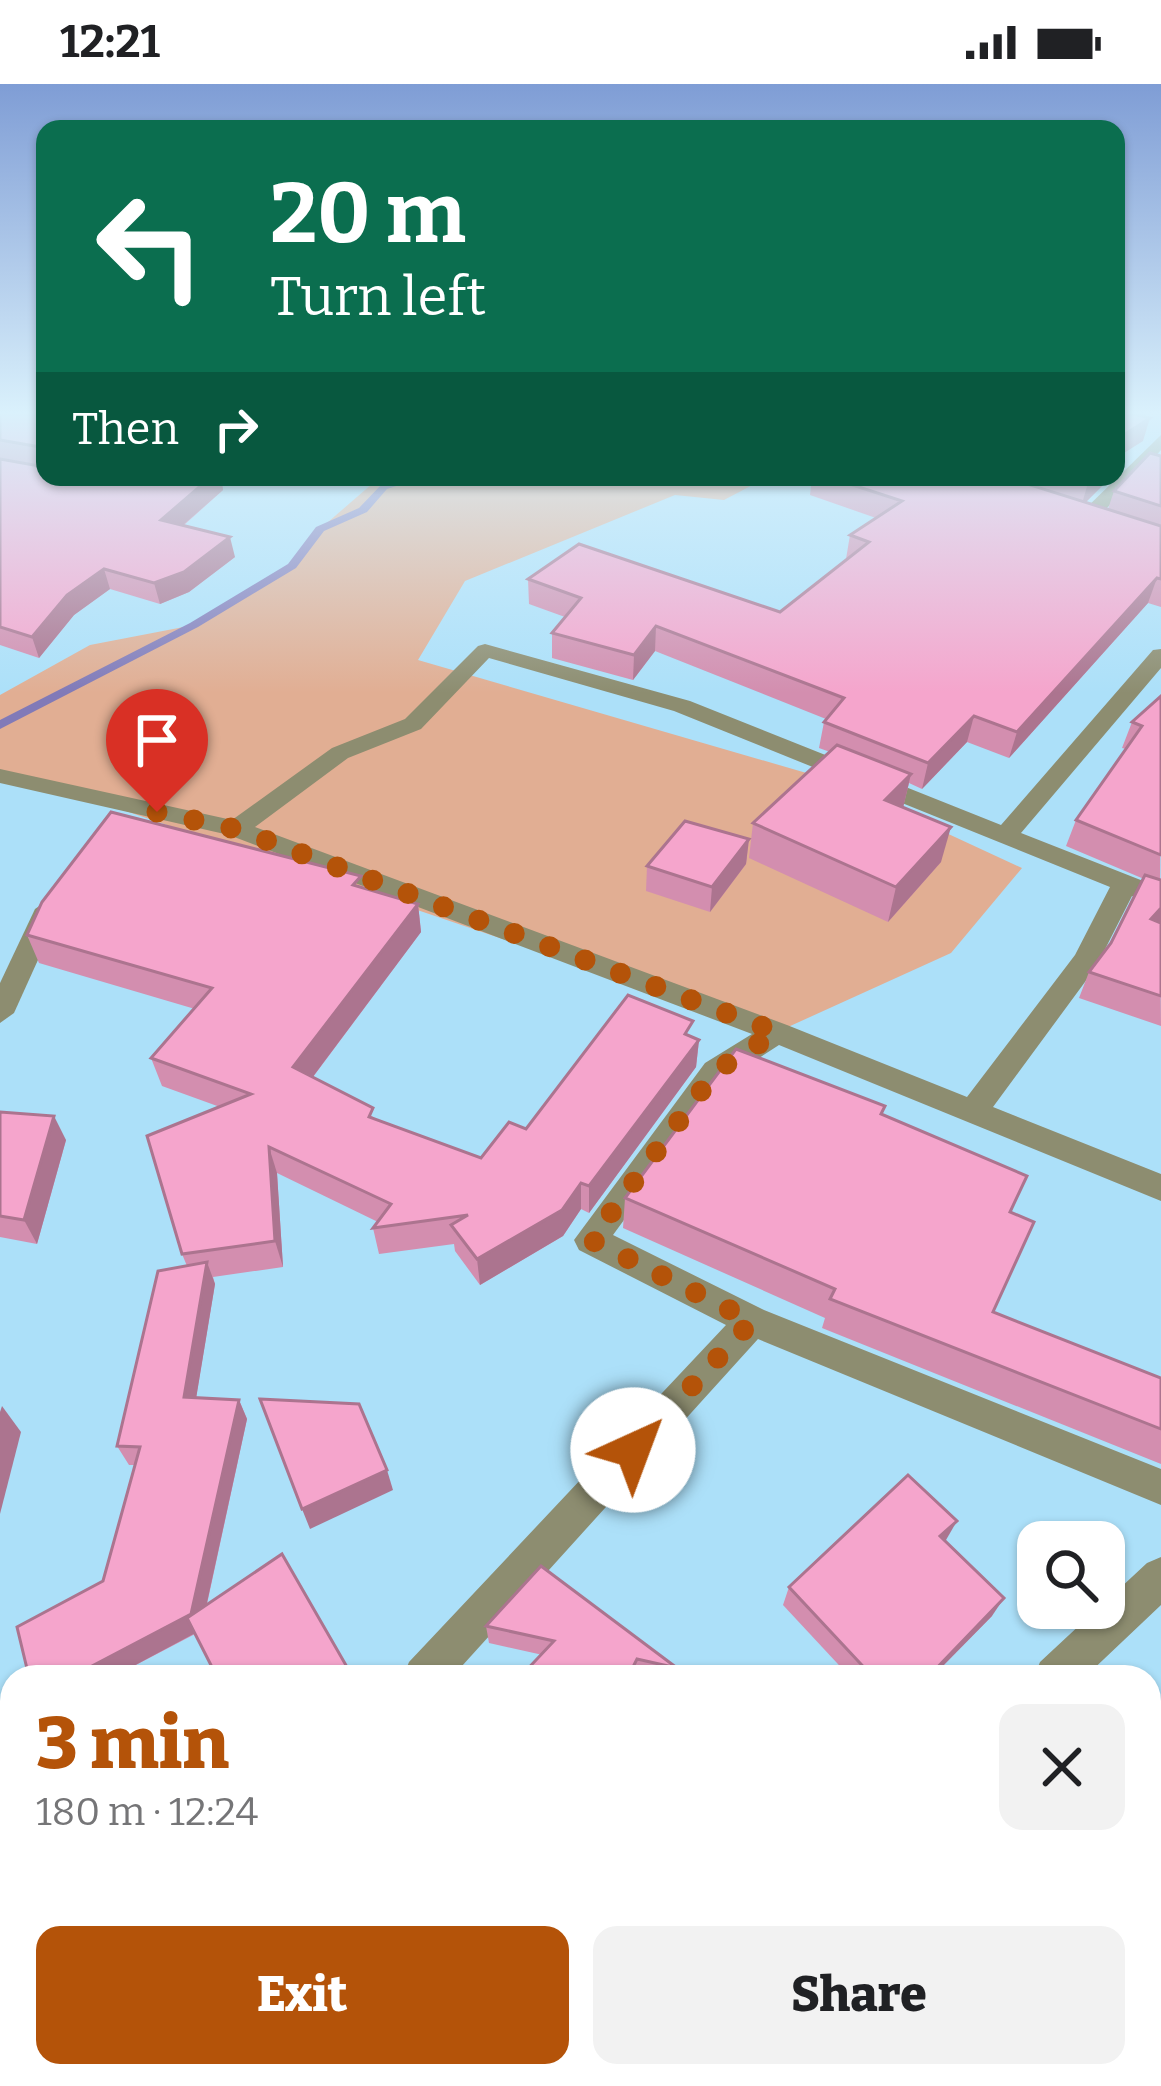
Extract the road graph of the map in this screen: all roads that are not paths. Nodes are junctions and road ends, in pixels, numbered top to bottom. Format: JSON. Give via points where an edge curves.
{"nodes":[{"id":1,"x":1088,"y":505,"type":"edge"},
{"id":2,"x":1113,"y":526,"type":"edge"},
{"id":3,"x":1161,"y":655,"type":"edge"},
{"id":4,"x":0,"y":776,"type":"edge"},
{"id":5,"x":236,"y":829,"type":"junction"},
{"id":6,"x":1005,"y":836,"type":"junction"},
{"id":7,"x":65,"y":884,"type":"edge"},
{"id":8,"x":1125,"y":884,"type":"junction"},
{"id":9,"x":1161,"y":898,"type":"edge"},
{"id":10,"x":0,"y":1013,"type":"edge"},
{"id":11,"x":777,"y":1032,"type":"junction"},
{"id":12,"x":975,"y":1109,"type":"junction"},
{"id":13,"x":1161,"y":1188,"type":"edge"},
{"id":14,"x":752,"y":1321,"type":"junction"},
{"id":15,"x":1161,"y":1487,"type":"edge"},
{"id":16,"x":1161,"y":1577,"type":"edge"},
{"id":17,"x":435,"y":1665,"type":"edge"},
{"id":18,"x":1068,"y":1665,"type":"edge"}],
"edges":[{"from":1,"to":2,"type":"street","via":[[1077,515]]},
{"from":3,"to":6,"type":"street"},
{"from":4,"to":5,"type":"street","via":[[111,814]]},
{"from":5,"to":6,"type":"street","via":[[340,753],[413,724],[485,650],[682,706]]},
{"from":5,"to":11,"type":"street"},
{"from":6,"to":8,"type":"street"},
{"from":7,"to":10,"type":"street","via":[[38,923]]},
{"from":8,"to":9,"type":"street"},
{"from":8,"to":12,"type":"street","via":[[1086,960]]},
{"from":11,"to":12,"type":"street"},
{"from":11,"to":14,"type":"street","via":[[716,1071],[591,1240]]},
{"from":12,"to":13,"type":"street"},
{"from":14,"to":15,"type":"street"},
{"from":14,"to":17,"type":"street"},
{"from":16,"to":18,"type":"street"}]}
